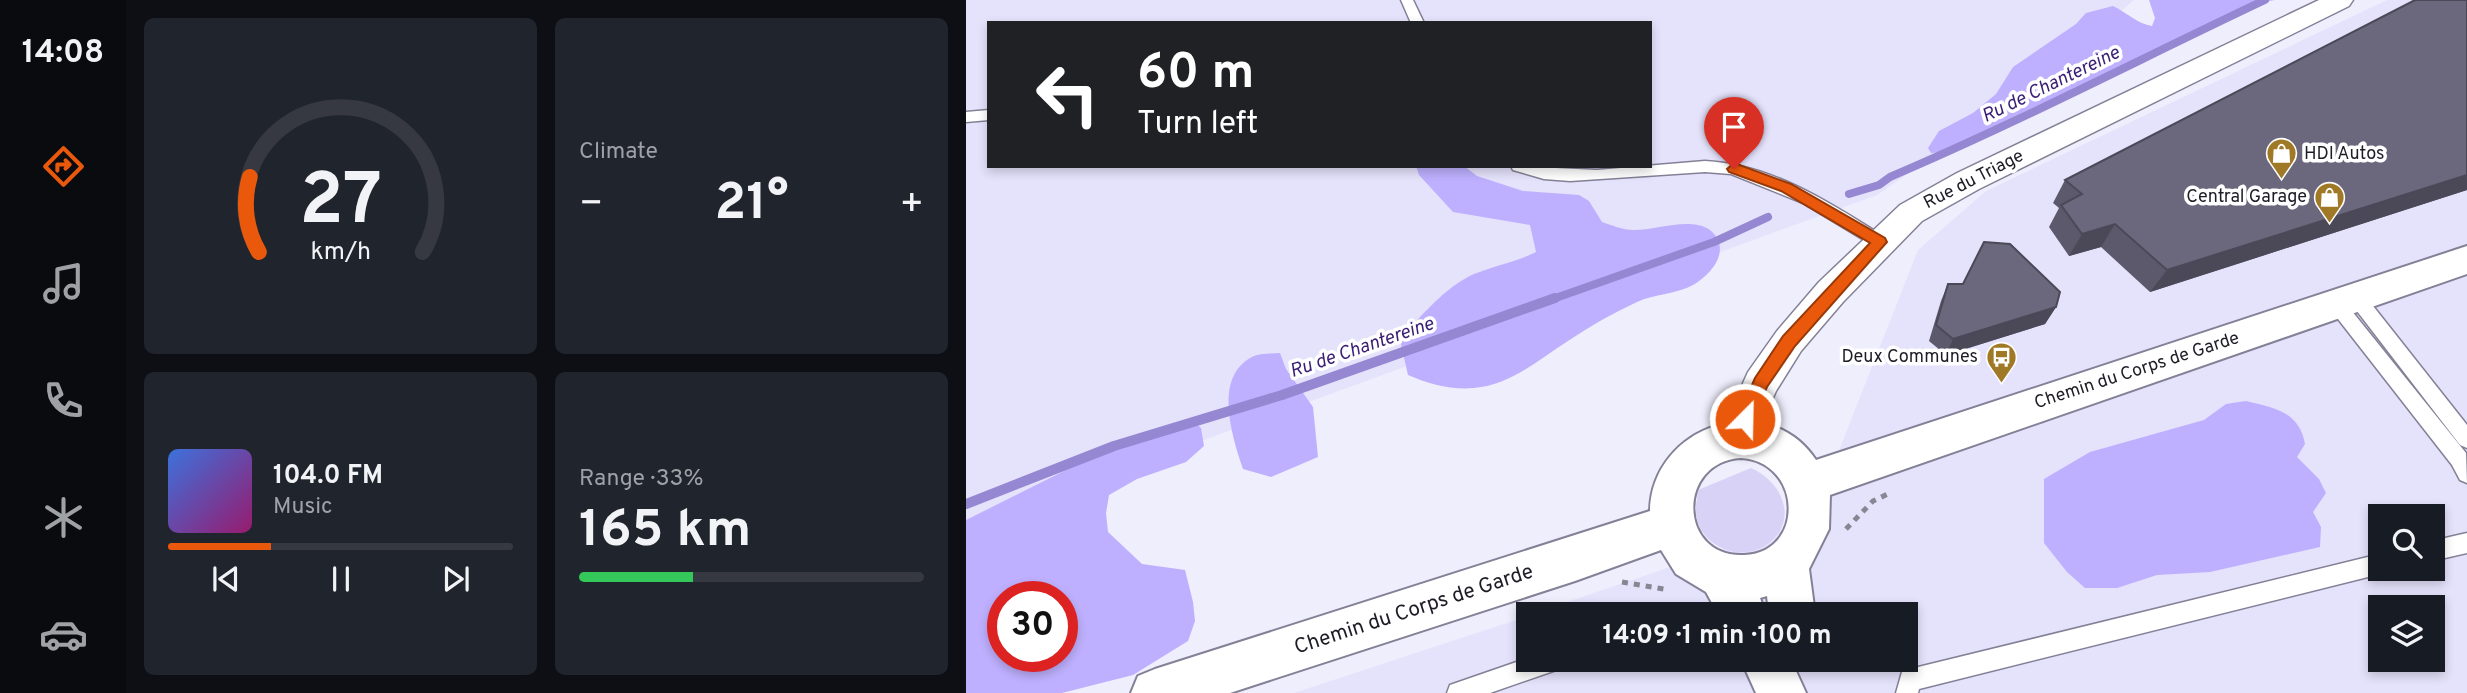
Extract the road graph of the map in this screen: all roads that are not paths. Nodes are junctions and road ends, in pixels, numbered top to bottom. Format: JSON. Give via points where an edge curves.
{"nodes":[{"id":1,"x":1407,"y":0,"type":"edge"},
{"id":2,"x":2340,"y":0,"type":"edge"},
{"id":3,"x":1417,"y":21,"type":"edge"},
{"id":4,"x":987,"y":115,"type":"edge"},
{"id":5,"x":966,"y":117,"type":"edge"},
{"id":6,"x":1524,"y":168,"type":"edge"},
{"id":7,"x":1880,"y":242,"type":"junction"},
{"id":8,"x":2467,"y":260,"type":"edge"},
{"id":9,"x":2347,"y":301,"type":"junction"},
{"id":10,"x":2467,"y":439,"type":"edge"},
{"id":11,"x":1736,"y":441,"type":"junction"},
{"id":12,"x":2467,"y":474,"type":"edge"},
{"id":13,"x":1807,"y":483,"type":"junction"},
{"id":14,"x":1671,"y":525,"type":"junction"},
{"id":15,"x":2467,"y":542,"type":"edge"},
{"id":16,"x":2445,"y":548,"type":"edge"},
{"id":17,"x":1786,"y":562,"type":"junction"},
{"id":18,"x":2368,"y":567,"type":"edge"},
{"id":19,"x":1721,"y":574,"type":"junction"},
{"id":20,"x":1736,"y":602,"type":"edge"},
{"id":21,"x":1791,"y":602,"type":"edge"},
{"id":22,"x":1519,"y":672,"type":"edge"},
{"id":23,"x":1771,"y":672,"type":"edge"},
{"id":24,"x":1790,"y":672,"type":"edge"},
{"id":25,"x":1220,"y":682,"type":"edge"},
{"id":26,"x":1155,"y":693,"type":"edge"},
{"id":27,"x":1458,"y":693,"type":"edge"},
{"id":28,"x":1782,"y":693,"type":"edge"},
{"id":29,"x":1789,"y":693,"type":"edge"},
{"id":30,"x":1907,"y":693,"type":"edge"}],
"edges":[{"from":1,"to":3,"type":"lane"},
{"from":2,"to":7,"type":"street","name":"Rue du Triage","via":[[1933,198]]},
{"from":4,"to":5,"type":"lane"},
{"from":6,"to":7,"type":"lane","via":[[1575,176],[1683,167],[1734,169],[1786,187]]},
{"from":7,"to":11,"type":"street","name":"Rue du Triage","via":[[1789,341],[1761,383]]},
{"from":8,"to":9,"type":"street","name":"Chemin du Corps de Garde"},
{"from":9,"to":10,"type":"lane"},
{"from":9,"to":12,"type":"lane"},
{"from":9,"to":13,"type":"street","name":"Chemin du Corps de Garde"},
{"from":11,"to":13,"type":"street","via":[[1778,452],[1795,465]]},
{"from":11,"to":14,"type":"street","via":[[1707,450],[1684,468],[1669,505]]},
{"from":13,"to":17,"type":"street","via":[[1811,526],[1802,546]]},
{"from":14,"to":19,"type":"street","via":[[1681,547],[1698,564]]},
{"from":14,"to":25,"type":"street","name":"Chemin du Corps de Garde"},
{"from":15,"to":16,"type":"lane"},
{"from":17,"to":19,"type":"street","via":[[1766,574],[1743,578]]},
{"from":17,"to":21,"type":"street"},
{"from":18,"to":30,"type":"lane","via":[[1910,680]]},
{"from":19,"to":20,"type":"street"},
{"from":22,"to":27,"type":"lane"},
{"from":23,"to":28,"type":"street"},
{"from":24,"to":29,"type":"street"},
{"from":25,"to":26,"type":"street","name":"Chemin du Corps de Garde"}]}
